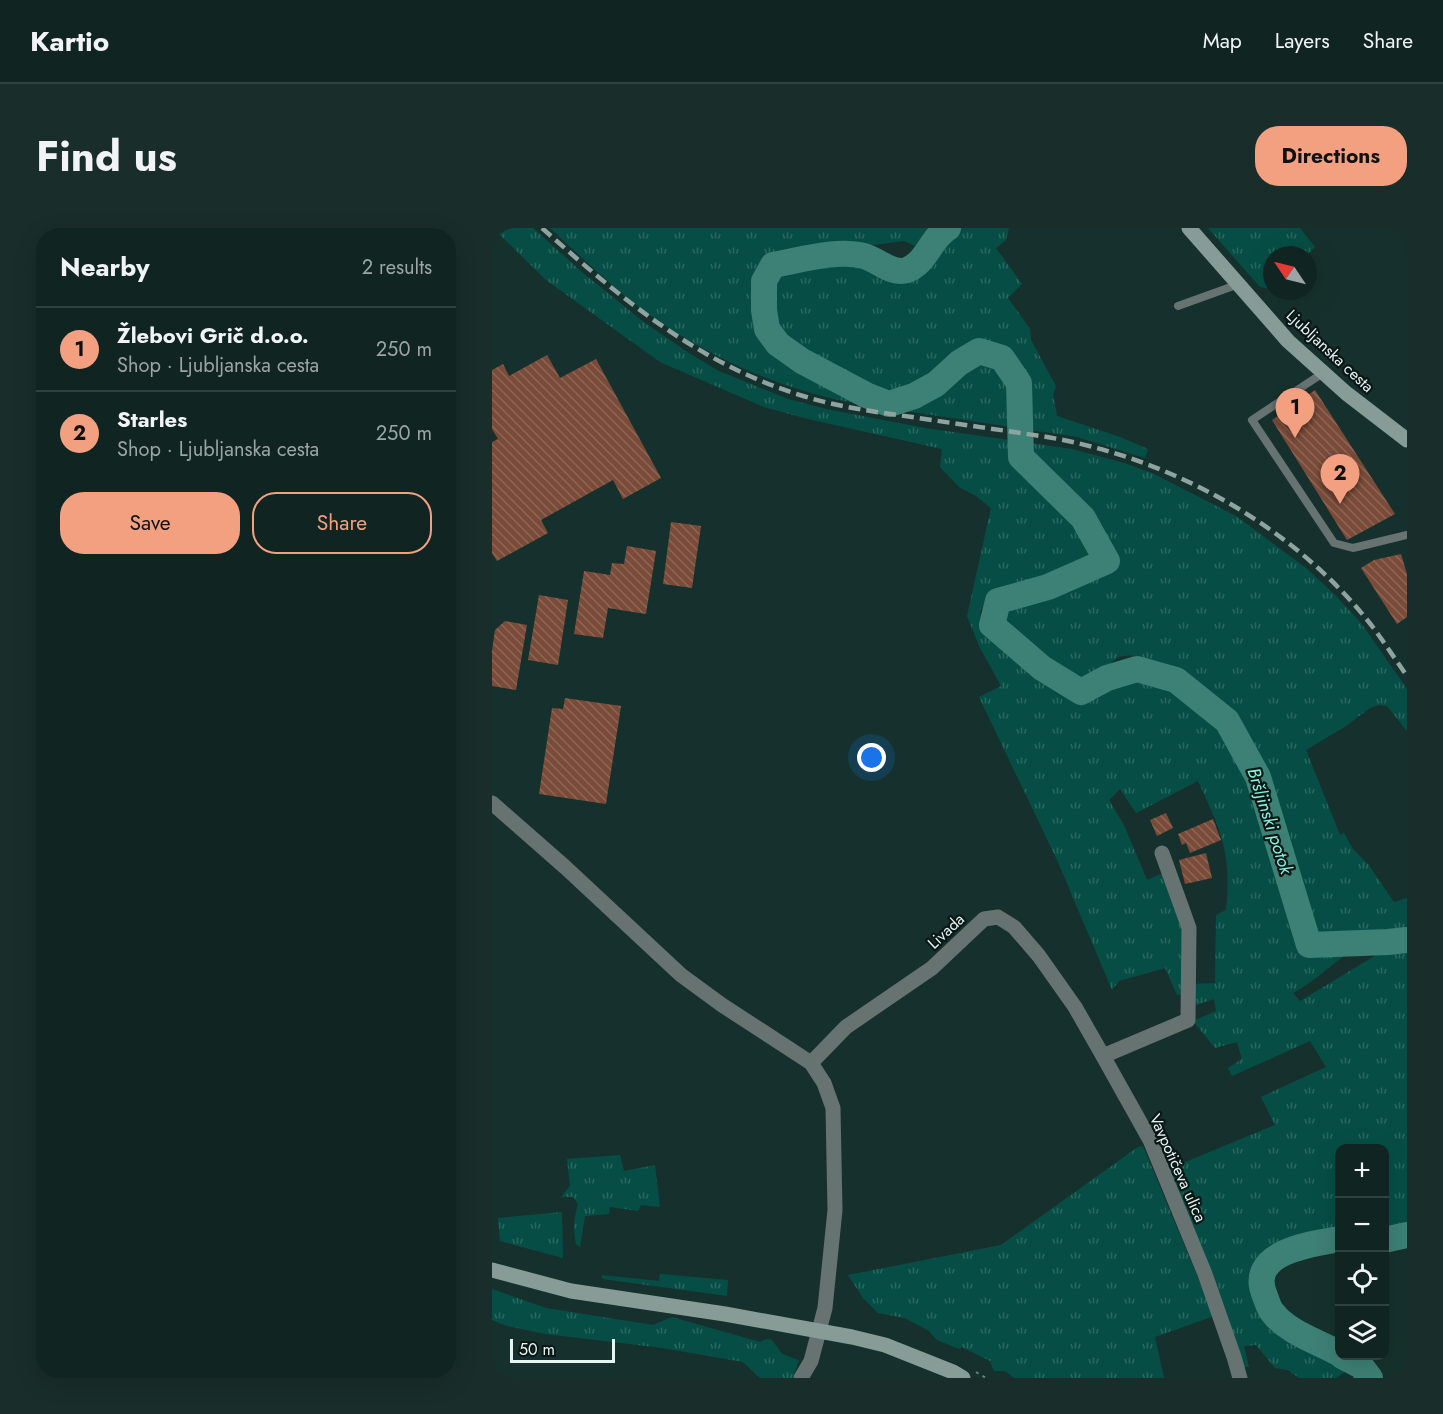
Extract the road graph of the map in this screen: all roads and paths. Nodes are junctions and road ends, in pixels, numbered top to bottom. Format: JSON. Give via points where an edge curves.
{"nodes":[{"id":1,"x":1189,"y":228,"type":"edge"},
{"id":2,"x":1239,"y":284,"type":"junction"},
{"id":3,"x":1178,"y":306,"type":"dead end"},
{"id":4,"x":1323,"y":374,"type":"junction"},
{"id":5,"x":1407,"y":440,"type":"edge"},
{"id":6,"x":1407,"y":536,"type":"edge"},
{"id":7,"x":492,"y":803,"type":"edge"},
{"id":8,"x":1162,"y":853,"type":"dead end"},
{"id":9,"x":1103,"y":1056,"type":"junction"},
{"id":10,"x":811,"y":1063,"type":"junction"},
{"id":11,"x":492,"y":1270,"type":"edge"},
{"id":12,"x":818,"y":1332,"type":"junction"},
{"id":13,"x":801,"y":1378,"type":"edge"},
{"id":14,"x":963,"y":1378,"type":"edge"},
{"id":15,"x":1240,"y":1378,"type":"edge"}],
"edges":[{"from":1,"to":2,"type":"street","name":"Ljubljanska cesta"},
{"from":2,"to":3,"type":"lane"},
{"from":2,"to":4,"type":"street","name":"Ljubljanska cesta","via":[[1288,341]]},
{"from":4,"to":5,"type":"street","name":"Ljubljanska cesta"},
{"from":4,"to":6,"type":"lane","via":[[1252,420],[1334,543],[1353,548]]},
{"from":7,"to":10,"type":"street","via":[[681,975]]},
{"from":8,"to":9,"type":"street","via":[[1189,928],[1188,1020]]},
{"from":9,"to":10,"type":"street","name":"Livada","via":[[1039,956],[1014,927],[998,917],[984,920],[932,968],[846,1028]]},
{"from":9,"to":15,"type":"street","name":"Vavpotičeva ulica","via":[[1150,1140],[1205,1275]]},
{"from":10,"to":12,"type":"street","via":[[833,1108],[835,1134],[835,1210],[825,1308]]},
{"from":11,"to":12,"type":"street","via":[[571,1291]]},
{"from":12,"to":13,"type":"street","via":[[811,1361]]},
{"from":12,"to":14,"type":"street","via":[[885,1345]]}]}
